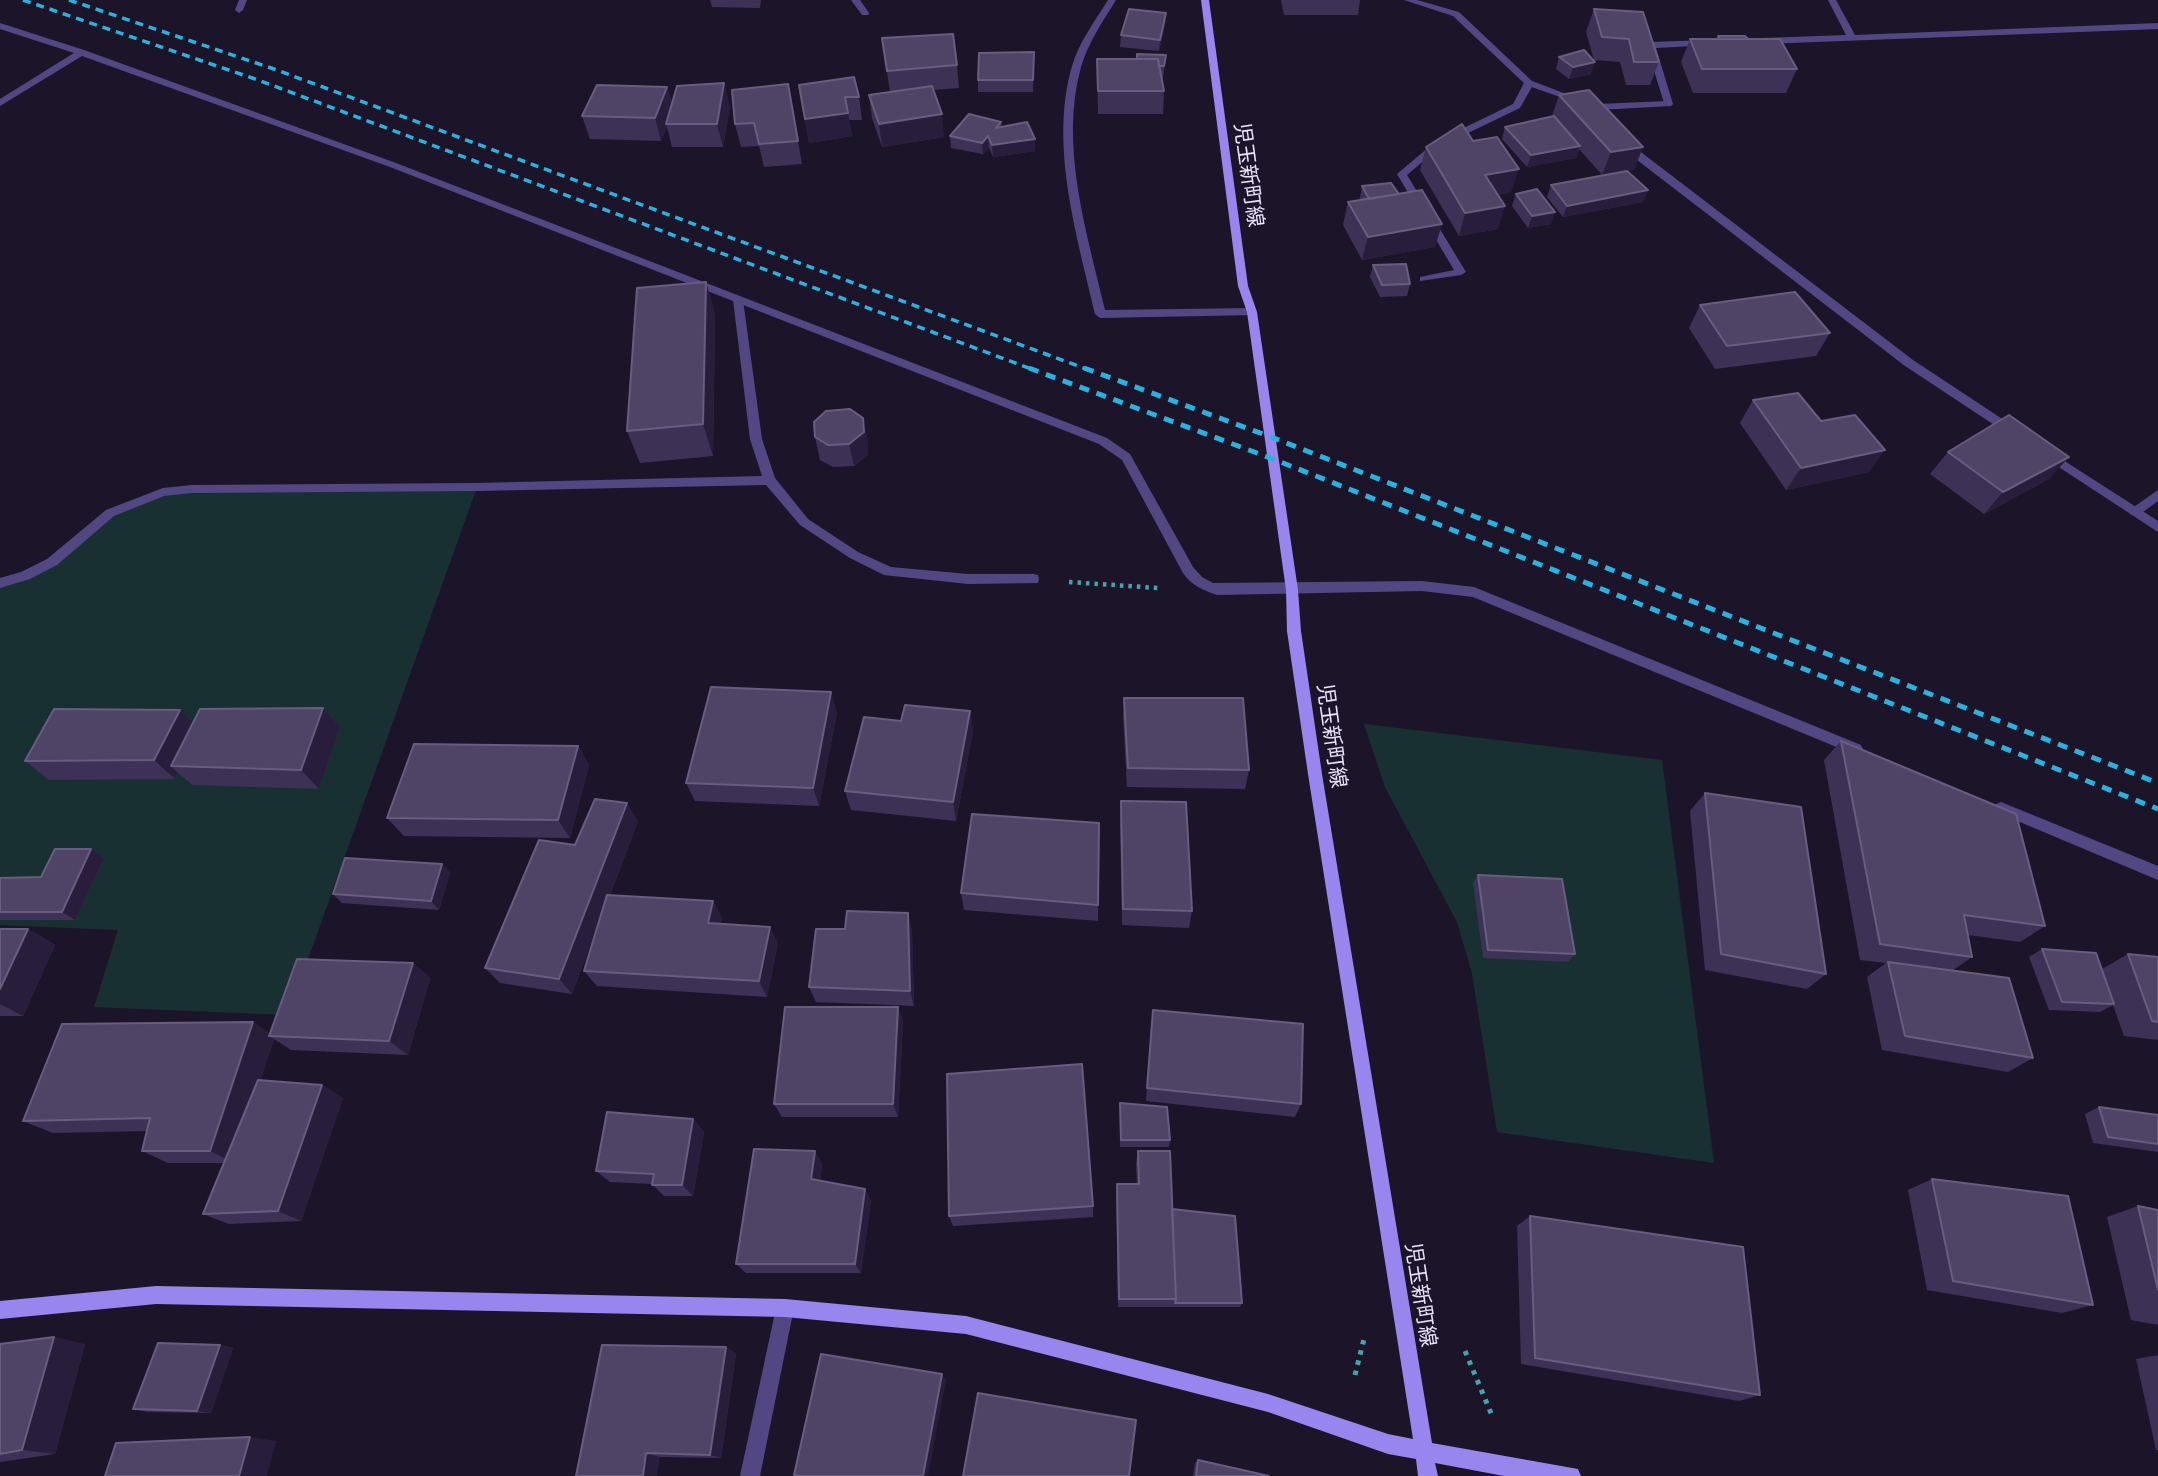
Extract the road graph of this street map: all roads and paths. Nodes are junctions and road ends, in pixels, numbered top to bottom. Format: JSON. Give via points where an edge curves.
{"nodes":[{"id":1,"x":243,"y":0,"type":"edge"},
{"id":2,"x":855,"y":0,"type":"edge"},
{"id":3,"x":1112,"y":0,"type":"edge"},
{"id":4,"x":1205,"y":0,"type":"edge"},
{"id":5,"x":1408,"y":0,"type":"edge"},
{"id":6,"x":1832,"y":0,"type":"edge"},
{"id":7,"x":239,"y":10,"type":"dead end"},
{"id":8,"x":865,"y":13,"type":"dead end"},
{"id":9,"x":0,"y":26,"type":"edge"},
{"id":10,"x":2158,"y":26,"type":"edge"},
{"id":11,"x":1852,"y":38,"type":"junction"},
{"id":12,"x":1754,"y":41,"type":"edge"},
{"id":13,"x":1719,"y":43,"type":"edge"},
{"id":14,"x":81,"y":52,"type":"junction"},
{"id":15,"x":1529,"y":83,"type":"junction"},
{"id":16,"x":0,"y":103,"type":"edge"},
{"id":17,"x":1598,"y":107,"type":"junction"},
{"id":18,"x":1607,"y":118,"type":"edge"},
{"id":19,"x":1623,"y":140,"type":"edge"},
{"id":20,"x":1424,"y":279,"type":"dead end"},
{"id":21,"x":738,"y":300,"type":"junction"},
{"id":22,"x":1252,"y":313,"type":"junction"},
{"id":23,"x":2022,"y":438,"type":"edge"},
{"id":24,"x":2034,"y":445,"type":"edge"},
{"id":25,"x":769,"y":480,"type":"junction"},
{"id":26,"x":2158,"y":495,"type":"edge"},
{"id":27,"x":2135,"y":512,"type":"junction"},
{"id":28,"x":2158,"y":527,"type":"edge"},
{"id":29,"x":1033,"y":579,"type":"joint"},
{"id":30,"x":0,"y":583,"type":"edge"},
{"id":31,"x":1217,"y":590,"type":"junction"},
{"id":32,"x":1292,"y":590,"type":"junction"},
{"id":33,"x":1867,"y":753,"type":"edge"},
{"id":34,"x":1993,"y":805,"type":"edge"},
{"id":35,"x":2158,"y":873,"type":"edge"},
{"id":36,"x":785,"y":1308,"type":"junction"},
{"id":37,"x":0,"y":1310,"type":"edge"},
{"id":38,"x":1365,"y":1334,"type":"dead end"},
{"id":39,"x":1465,"y":1351,"type":"dead end"},
{"id":40,"x":1355,"y":1375,"type":"dead end"},
{"id":41,"x":1493,"y":1418,"type":"dead end"},
{"id":42,"x":1423,"y":1450,"type":"junction"},
{"id":43,"x":750,"y":1476,"type":"edge"},
{"id":44,"x":1428,"y":1476,"type":"edge"},
{"id":45,"x":1571,"y":1476,"type":"edge"}],
"edges":[{"from":1,"to":7,"type":"street"},
{"from":2,"to":8,"type":"street"},
{"from":3,"to":22,"type":"street","via":[[1077,64],[1071,97],[1070,162],[1100,314]]},
{"from":4,"to":22,"type":"main road","name":"児玉新町線","via":[[1241,273]]},
{"from":5,"to":15,"type":"street","via":[[1456,14]]},
{"from":6,"to":11,"type":"street"},
{"from":9,"to":14,"type":"street"},
{"from":10,"to":11,"type":"street"},
{"from":11,"to":12,"type":"street"},
{"from":13,"to":17,"type":"street","via":[[1651,45],[1668,104]]},
{"from":14,"to":16,"type":"street"},
{"from":14,"to":21,"type":"street","via":[[393,165]]},
{"from":15,"to":17,"type":"street"},
{"from":15,"to":20,"type":"street","via":[[1517,106],[1438,144],[1402,174],[1461,272]]},
{"from":17,"to":18,"type":"street"},
{"from":19,"to":23,"type":"street","via":[[1631,151],[1909,363]]},
{"from":21,"to":25,"type":"street","via":[[756,439]]},
{"from":21,"to":31,"type":"street","via":[[1116,447],[1126,457],[1192,576]]},
{"from":22,"to":32,"type":"main road","name":"児玉新町線"},
{"from":24,"to":27,"type":"street"},
{"from":25,"to":29,"type":"street","via":[[804,522],[889,572]]},
{"from":25,"to":30,"type":"street","via":[[163,492],[110,513],[52,562]]},
{"from":26,"to":27,"type":"street"},
{"from":27,"to":28,"type":"street"},
{"from":29,"to":31,"type":"path"},
{"from":31,"to":32,"type":"street"},
{"from":32,"to":33,"type":"street","via":[[1422,586],[1474,592]]},
{"from":32,"to":42,"type":"main road","name":"児玉新町線","via":[[1314,774]]},
{"from":34,"to":35,"type":"street"},
{"from":36,"to":37,"type":"main road","via":[[156,1295]]},
{"from":36,"to":42,"type":"main road","via":[[966,1325]]},
{"from":36,"to":43,"type":"street"},
{"from":38,"to":40,"type":"path"},
{"from":39,"to":41,"type":"path"},
{"from":42,"to":44,"type":"main road","name":"児玉新町線"},
{"from":42,"to":45,"type":"main road"}]}
